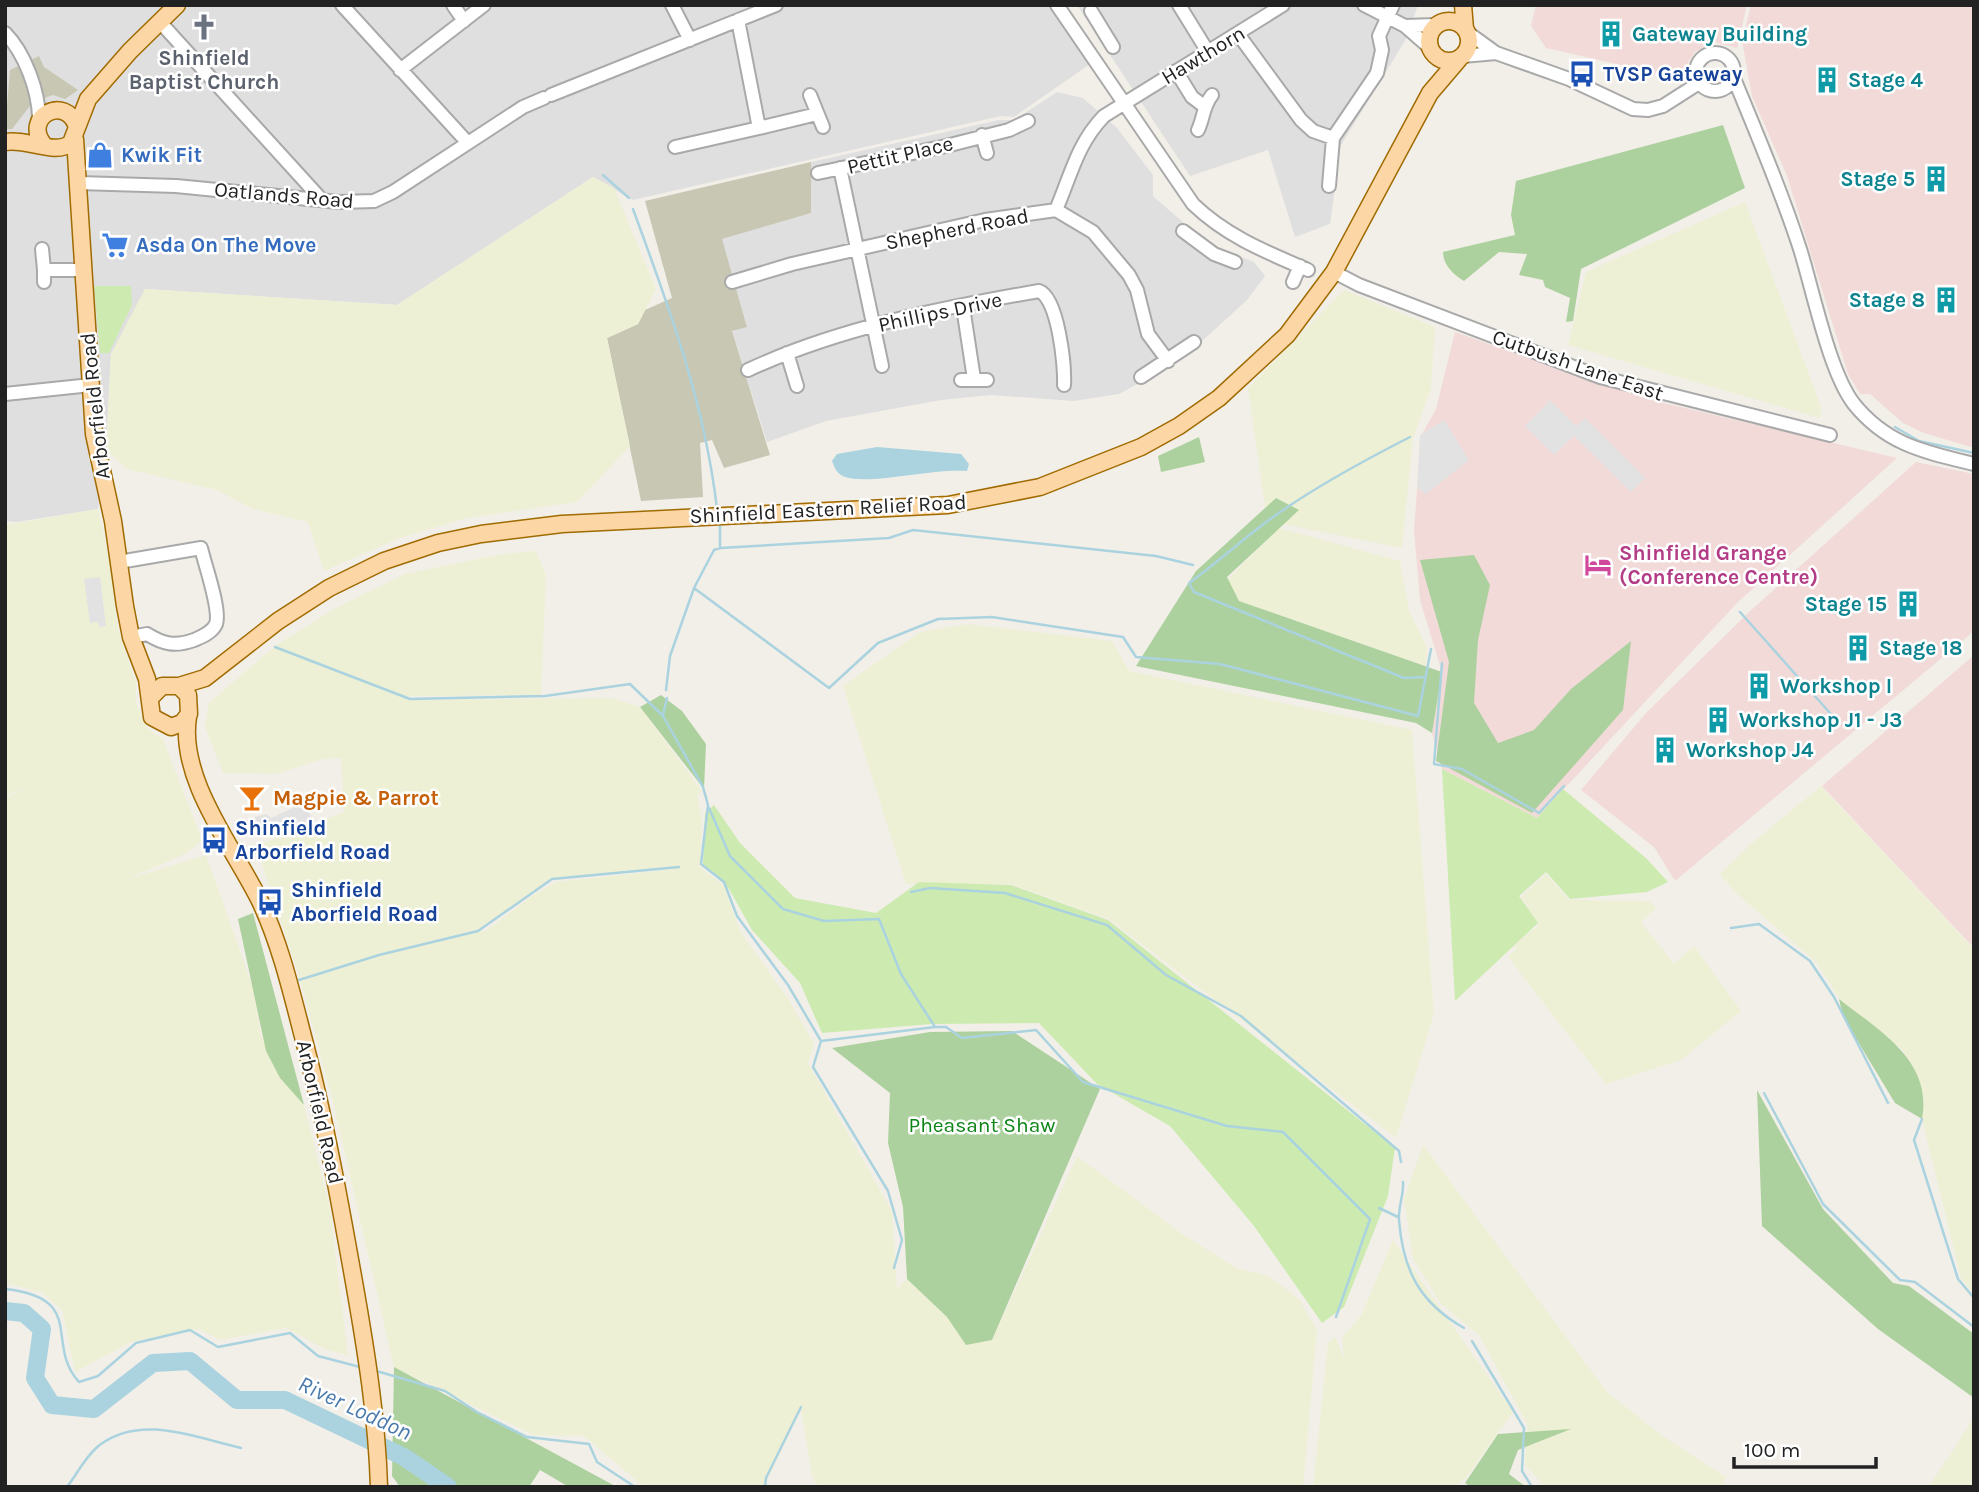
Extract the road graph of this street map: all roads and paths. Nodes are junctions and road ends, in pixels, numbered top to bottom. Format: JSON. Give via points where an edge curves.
{"nodes":[{"id":1,"x":177,"y":5,"type":"edge"},
{"id":2,"x":342,"y":5,"type":"edge"},
{"id":3,"x":453,"y":5,"type":"edge"},
{"id":4,"x":484,"y":5,"type":"edge"},
{"id":5,"x":672,"y":5,"type":"edge"},
{"id":6,"x":776,"y":5,"type":"edge"},
{"id":7,"x":1057,"y":5,"type":"edge"},
{"id":8,"x":1180,"y":5,"type":"edge"},
{"id":9,"x":1364,"y":5,"type":"edge"},
{"id":10,"x":1450,"y":5,"type":"edge"},
{"id":11,"x":1463,"y":5,"type":"edge"},
{"id":12,"x":1277,"y":7,"type":"edge"},
{"id":13,"x":1091,"y":11,"type":"dead end"},
{"id":14,"x":1390,"y":11,"type":"edge"},
{"id":15,"x":738,"y":20,"type":"junction"},
{"id":16,"x":464,"y":21,"type":"junction"},
{"id":17,"x":160,"y":22,"type":"junction"},
{"id":18,"x":1438,"y":24,"type":"junction"},
{"id":19,"x":1099,"y":26,"type":"junction"},
{"id":20,"x":1405,"y":26,"type":"junction"},
{"id":21,"x":1466,"y":31,"type":"junction"},
{"id":22,"x":5,"y":33,"type":"edge"},
{"id":23,"x":1238,"y":34,"type":"junction"},
{"id":24,"x":1079,"y":38,"type":"junction"},
{"id":25,"x":690,"y":40,"type":"junction"},
{"id":26,"x":1113,"y":47,"type":"dead end"},
{"id":27,"x":1431,"y":50,"type":"junction"},
{"id":28,"x":1208,"y":52,"type":"junction"},
{"id":29,"x":1496,"y":53,"type":"junction"},
{"id":30,"x":1461,"y":57,"type":"junction"},
{"id":31,"x":400,"y":70,"type":"junction"},
{"id":32,"x":1176,"y":71,"type":"junction"},
{"id":33,"x":1733,"y":76,"type":"junction"},
{"id":34,"x":1699,"y":83,"type":"junction"},
{"id":35,"x":36,"y":90,"type":"junction"},
{"id":36,"x":1721,"y":90,"type":"junction"},
{"id":37,"x":1430,"y":93,"type":"junction"},
{"id":38,"x":810,"y":95,"type":"dead end"},
{"id":39,"x":88,"y":99,"type":"junction"},
{"id":40,"x":1741,"y":102,"type":"junction"},
{"id":41,"x":1123,"y":103,"type":"junction"},
{"id":42,"x":61,"y":109,"type":"junction"},
{"id":43,"x":817,"y":114,"type":"junction"},
{"id":44,"x":1028,"y":121,"type":"dead end"},
{"id":45,"x":38,"y":122,"type":"junction"},
{"id":46,"x":823,"y":127,"type":"dead end"},
{"id":47,"x":758,"y":128,"type":"junction"},
{"id":48,"x":1198,"y":130,"type":"dead end"},
{"id":49,"x":76,"y":133,"type":"junction"},
{"id":50,"x":982,"y":135,"type":"junction"},
{"id":51,"x":1334,"y":138,"type":"junction"},
{"id":52,"x":12,"y":141,"type":"edge"},
{"id":53,"x":467,"y":142,"type":"junction"},
{"id":54,"x":50,"y":147,"type":"junction"},
{"id":55,"x":675,"y":147,"type":"dead end"},
{"id":56,"x":987,"y":153,"type":"dead end"},
{"id":57,"x":840,"y":168,"type":"junction"},
{"id":58,"x":818,"y":173,"type":"dead end"},
{"id":59,"x":79,"y":183,"type":"junction"},
{"id":60,"x":1329,"y":186,"type":"dead end"},
{"id":61,"x":320,"y":198,"type":"junction"},
{"id":62,"x":1056,"y":210,"type":"junction"},
{"id":63,"x":1217,"y":226,"type":"junction"},
{"id":64,"x":1183,"y":231,"type":"dead end"},
{"id":65,"x":1202,"y":247,"type":"junction"},
{"id":66,"x":43,"y":249,"type":"dead end"},
{"id":67,"x":857,"y":249,"type":"junction"},
{"id":68,"x":1235,"y":262,"type":"dead end"},
{"id":69,"x":82,"y":270,"type":"junction"},
{"id":70,"x":1334,"y":272,"type":"junction"},
{"id":71,"x":732,"y":282,"type":"dead end"},
{"id":72,"x":1293,"y":282,"type":"dead end"},
{"id":73,"x":963,"y":307,"type":"junction"},
{"id":74,"x":873,"y":326,"type":"junction"},
{"id":75,"x":1194,"y":342,"type":"dead end"},
{"id":76,"x":788,"y":353,"type":"junction"},
{"id":77,"x":1168,"y":361,"type":"junction"},
{"id":78,"x":882,"y":366,"type":"dead end"},
{"id":79,"x":748,"y":370,"type":"dead end"},
{"id":80,"x":1142,"y":377,"type":"dead end"},
{"id":81,"x":974,"y":380,"type":"dead end"},
{"id":82,"x":1064,"y":384,"type":"dead end"},
{"id":83,"x":91,"y":385,"type":"junction"},
{"id":84,"x":797,"y":386,"type":"dead end"},
{"id":85,"x":5,"y":394,"type":"edge"},
{"id":86,"x":1830,"y":435,"type":"dead end"},
{"id":87,"x":1974,"y":464,"type":"edge"},
{"id":88,"x":119,"y":562,"type":"junction"},
{"id":89,"x":131,"y":637,"type":"junction"},
{"id":90,"x":144,"y":666,"type":"junction"},
{"id":91,"x":205,"y":678,"type":"junction"},
{"id":92,"x":173,"y":685,"type":"junction"},
{"id":93,"x":150,"y":698,"type":"junction"},
{"id":94,"x":189,"y":710,"type":"junction"},
{"id":95,"x":167,"y":726,"type":"junction"},
{"id":96,"x":190,"y":758,"type":"junction"},
{"id":97,"x":379,"y":1487,"type":"edge"}],
"edges":[{"from":1,"to":17,"type":"main road"},
{"from":2,"to":31,"type":"street"},
{"from":3,"to":16,"type":"street"},
{"from":4,"to":16,"type":"street"},
{"from":5,"to":25,"type":"street"},
{"from":6,"to":15,"type":"street","name":"Oatlands Road"},
{"from":7,"to":24,"type":"street"},
{"from":8,"to":28,"type":"street"},
{"from":9,"to":14,"type":"street"},
{"from":10,"to":18,"type":"main road"},
{"from":11,"to":21,"type":"main road"},
{"from":12,"to":23,"type":"street","name":"Hawthorn"},
{"from":13,"to":19,"type":"street"},
{"from":14,"to":20,"type":"street"},
{"from":14,"to":51,"type":"street","via":[[1379,36],[1382,50],[1377,74]]},
{"from":15,"to":25,"type":"street","name":"Oatlands Road"},
{"from":15,"to":47,"type":"street"},
{"from":16,"to":31,"type":"street"},
{"from":17,"to":39,"type":"main road"},
{"from":17,"to":61,"type":"street"},
{"from":18,"to":20,"type":"street"},
{"from":18,"to":21,"type":"main road","via":[[1457,22]]},
{"from":18,"to":27,"type":"main road","via":[[1429,35]]},
{"from":19,"to":24,"type":"street"},
{"from":19,"to":26,"type":"street"},
{"from":20,"to":27,"type":"street"},
{"from":21,"to":29,"type":"street"},
{"from":21,"to":30,"type":"main road","via":[[1469,45]]},
{"from":22,"to":35,"type":"street"},
{"from":23,"to":28,"type":"street","name":"Hawthorn"},
{"from":23,"to":51,"type":"street","via":[[1301,120],[1313,131]]},
{"from":24,"to":41,"type":"street"},
{"from":25,"to":53,"type":"street","name":"Oatlands Road","via":[[547,96]]},
{"from":27,"to":30,"type":"main road","via":[[1444,61]]},
{"from":27,"to":37,"type":"main road","name":"Shinfield Eastern Relief Road"},
{"from":28,"to":32,"type":"street","name":"Hawthorn"},
{"from":29,"to":30,"type":"street"},
{"from":29,"to":34,"type":"street","via":[[1569,79],[1633,109],[1663,106]]},
{"from":30,"to":37,"type":"main road","name":"Shinfield Eastern Relief Road"},
{"from":31,"to":53,"type":"street"},
{"from":32,"to":41,"type":"street","name":"Hawthorn"},
{"from":32,"to":48,"type":"street","via":[[1192,97],[1208,100]]},
{"from":33,"to":34,"type":"street","via":[[1727,58],[1713,54],[1698,65]]},
{"from":33,"to":36,"type":"street"},
{"from":33,"to":40,"type":"street"},
{"from":34,"to":36,"type":"street","via":[[1709,90]]},
{"from":35,"to":42,"type":"street"},
{"from":35,"to":45,"type":"street"},
{"from":36,"to":40,"type":"street"},
{"from":37,"to":70,"type":"main road","name":"Shinfield Eastern Relief Road"},
{"from":38,"to":43,"type":"street"},
{"from":39,"to":42,"type":"main road"},
{"from":39,"to":49,"type":"main road"},
{"from":40,"to":87,"type":"street","via":[[1795,236],[1840,380],[1853,403],[1897,442]]},
{"from":41,"to":62,"type":"street","name":"Shepherd Road","via":[[1087,134]]},
{"from":41,"to":63,"type":"street","via":[[1180,187]]},
{"from":42,"to":45,"type":"main road","via":[[50,110]]},
{"from":42,"to":49,"type":"main road","via":[[75,119]]},
{"from":43,"to":46,"type":"street"},
{"from":43,"to":47,"type":"street"},
{"from":44,"to":50,"type":"street","name":"Pettit Place"},
{"from":45,"to":52,"type":"main road"},
{"from":45,"to":54,"type":"main road"},
{"from":47,"to":55,"type":"street","via":[[688,140]]},
{"from":49,"to":54,"type":"main road","via":[[67,147]]},
{"from":49,"to":59,"type":"main road","name":"Arborfield Road"},
{"from":50,"to":56,"type":"street","name":"Pettit Place"},
{"from":50,"to":57,"type":"street","name":"Pettit Place"},
{"from":51,"to":60,"type":"street"},
{"from":52,"to":54,"type":"main road"},
{"from":53,"to":61,"type":"street","name":"Oatlands Road","via":[[374,201]]},
{"from":54,"to":59,"type":"main road"},
{"from":57,"to":58,"type":"street","name":"Pettit Place"},
{"from":57,"to":67,"type":"street"},
{"from":59,"to":61,"type":"street","name":"Oatlands Road"},
{"from":59,"to":69,"type":"main road","name":"Arborfield Road"},
{"from":62,"to":67,"type":"street","name":"Shepherd Road","via":[[985,220]]},
{"from":62,"to":77,"type":"street","via":[[1093,232],[1129,275],[1149,334]]},
{"from":63,"to":65,"type":"street"},
{"from":63,"to":72,"type":"street","via":[[1304,268]]},
{"from":64,"to":65,"type":"street"},
{"from":65,"to":68,"type":"street"},
{"from":66,"to":69,"type":"street","via":[[44,276]]},
{"from":67,"to":71,"type":"street","name":"Shepherd Road"},
{"from":67,"to":74,"type":"street"},
{"from":69,"to":83,"type":"main road","name":"Arborfield Road"},
{"from":70,"to":86,"type":"street","name":"Cutbush Lane East","via":[[1600,377]]},
{"from":70,"to":91,"type":"main road","name":"Shinfield Eastern Relief Road","via":[[1287,335],[1219,398],[1141,447],[1057,481],[1002,496],[919,508],[552,525],[438,543],[384,561],[329,588]]},
{"from":73,"to":74,"type":"street","name":"Phillips Drive"},
{"from":73,"to":81,"type":"street"},
{"from":73,"to":82,"type":"street","name":"Phillips Drive","via":[[1044,293],[1063,353]]},
{"from":74,"to":76,"type":"street","name":"Phillips Drive"},
{"from":74,"to":78,"type":"street"},
{"from":75,"to":77,"type":"street"},
{"from":76,"to":79,"type":"street","name":"Phillips Drive"},
{"from":76,"to":84,"type":"street"},
{"from":77,"to":80,"type":"street"},
{"from":83,"to":85,"type":"street"},
{"from":83,"to":88,"type":"main road","name":"Arborfield Road","via":[[98,461]]},
{"from":88,"to":89,"type":"main road","name":"Arborfield Road"},
{"from":88,"to":89,"type":"street","via":[[201,548],[216,610],[216,625],[186,643],[164,645],[147,634]]},
{"from":89,"to":90,"type":"main road","name":"Arborfield Road"},
{"from":90,"to":92,"type":"main road","name":"Arborfield Road","via":[[152,677]]},
{"from":90,"to":93,"type":"main road","name":"Arborfield Road"},
{"from":91,"to":92,"type":"main road","name":"Shinfield Eastern Relief Road"},
{"from":91,"to":94,"type":"main road","name":"Shinfield Eastern Relief Road"},
{"from":92,"to":93,"type":"main road","via":[[158,688]]},
{"from":92,"to":94,"type":"main road"},
{"from":93,"to":95,"type":"main road","via":[[152,717]]},
{"from":94,"to":95,"type":"main road","via":[[177,726]]},
{"from":94,"to":96,"type":"main road","name":"Arborfield Road","via":[[186,743]]},
{"from":95,"to":96,"type":"main road","name":"Arborfield Road","via":[[180,738]]},
{"from":96,"to":97,"type":"main road","name":"Arborfield Road","via":[[210,808],[260,902],[292,993],[330,1151],[372,1387]]}]}
